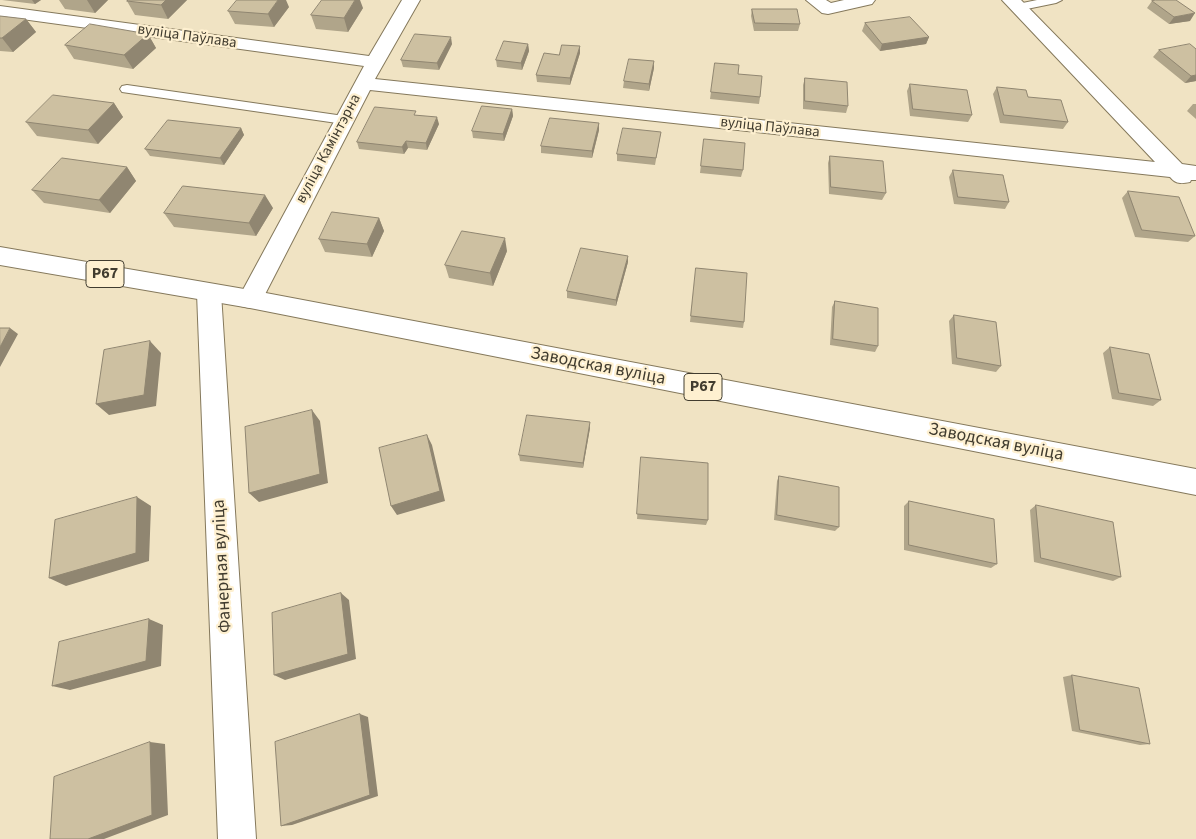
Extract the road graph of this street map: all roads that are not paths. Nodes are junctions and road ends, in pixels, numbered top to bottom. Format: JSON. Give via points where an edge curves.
{"nodes":[{"id":1,"x":411,"y":0,"type":"edge"},
{"id":2,"x":814,"y":0,"type":"edge"},
{"id":3,"x":866,"y":0,"type":"edge"},
{"id":4,"x":1056,"y":0,"type":"edge"},
{"id":5,"x":1014,"y":3,"type":"edge"},
{"id":6,"x":0,"y":11,"type":"edge"},
{"id":7,"x":375,"y":62,"type":"junction"},
{"id":8,"x":364,"y":84,"type":"junction"},
{"id":9,"x":127,"y":89,"type":"dead end"},
{"id":10,"x":344,"y":120,"type":"junction"},
{"id":11,"x":1186,"y":172,"type":"edge"},
{"id":12,"x":1196,"y":189,"type":"edge"},
{"id":13,"x":0,"y":256,"type":"edge"},
{"id":14,"x":209,"y":293,"type":"junction"},
{"id":15,"x":250,"y":299,"type":"junction"},
{"id":16,"x":1196,"y":482,"type":"edge"},
{"id":17,"x":237,"y":839,"type":"edge"}],
"edges":[{"from":1,"to":7,"type":"street","name":"вуліца Камінтэрна"},
{"from":2,"to":3,"type":"street","via":[[828,9]]},
{"from":4,"to":5,"type":"lane"},
{"from":5,"to":11,"type":"street"},
{"from":6,"to":7,"type":"street","name":"вуліца Паўлава"},
{"from":7,"to":8,"type":"street","name":"вуліца Камінтэрна"},
{"from":8,"to":10,"type":"street","name":"вуліца Камінтэрна"},
{"from":8,"to":11,"type":"street","name":"вуліца Паўлава"},
{"from":9,"to":10,"type":"lane"},
{"from":10,"to":15,"type":"street","name":"вуліца Камінтэрна"},
{"from":11,"to":12,"type":"street"},
{"from":13,"to":14,"type":"street","name":"Заводская вуліца","number":"Р67"},
{"from":14,"to":15,"type":"street","name":"Заводская вуліца","number":"Р67"},
{"from":14,"to":17,"type":"street","name":"Фанерная вуліца"},
{"from":15,"to":16,"type":"street","name":"Заводская вуліца","number":"Р67"}]}
